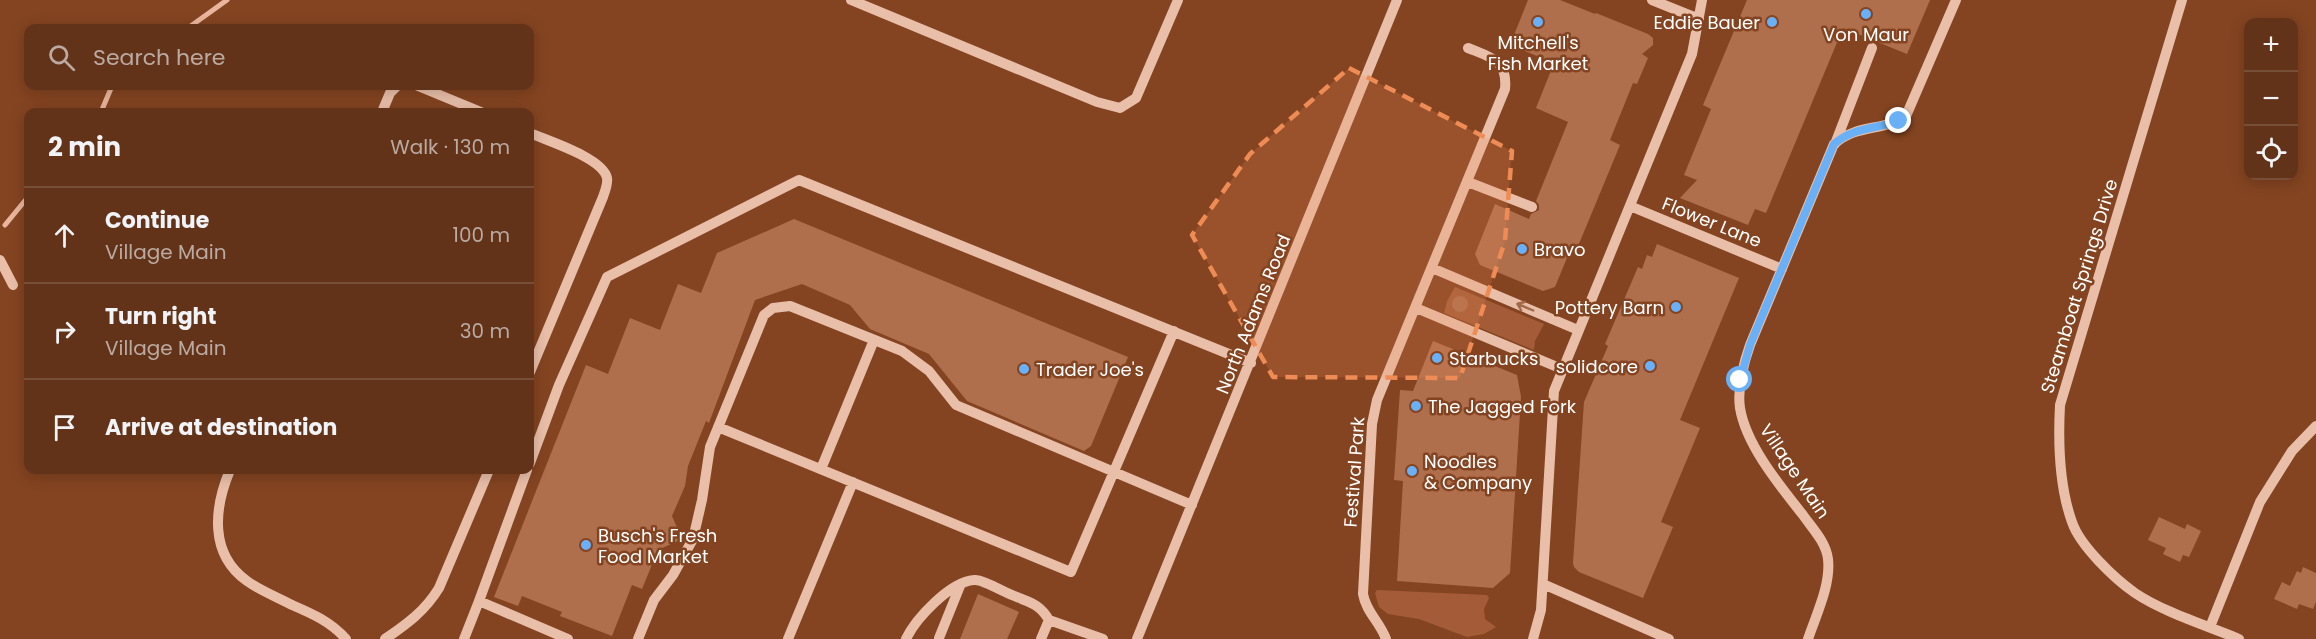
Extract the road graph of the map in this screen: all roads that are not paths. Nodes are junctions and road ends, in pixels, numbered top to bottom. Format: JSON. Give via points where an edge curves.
{"nodes":[{"id":1,"x":851,"y":0,"type":"edge"},
{"id":2,"x":1178,"y":0,"type":"edge"},
{"id":3,"x":1397,"y":0,"type":"edge"},
{"id":4,"x":1653,"y":0,"type":"edge"},
{"id":5,"x":1702,"y":0,"type":"edge"},
{"id":6,"x":1956,"y":0,"type":"edge"},
{"id":7,"x":2182,"y":0,"type":"edge"},
{"id":8,"x":1699,"y":19,"type":"junction"},
{"id":9,"x":1468,"y":48,"type":"dead end"},
{"id":10,"x":1872,"y":48,"type":"dead end"},
{"id":11,"x":393,"y":90,"type":"edge"},
{"id":12,"x":428,"y":90,"type":"edge"},
{"id":13,"x":384,"y":108,"type":"edge"},
{"id":14,"x":471,"y":108,"type":"edge"},
{"id":15,"x":534,"y":135,"type":"edge"},
{"id":16,"x":1834,"y":144,"type":"junction"},
{"id":17,"x":1468,"y":182,"type":"junction"},
{"id":18,"x":1630,"y":206,"type":"junction"},
{"id":19,"x":1532,"y":207,"type":"dead end"},
{"id":20,"x":0,"y":261,"type":"edge"},
{"id":21,"x":1432,"y":268,"type":"junction"},
{"id":22,"x":1782,"y":268,"type":"junction"},
{"id":23,"x":14,"y":285,"type":"dead end"},
{"id":24,"x":1416,"y":308,"type":"junction"},
{"id":25,"x":1578,"y":330,"type":"junction"},
{"id":26,"x":1174,"y":331,"type":"junction"},
{"id":27,"x":874,"y":340,"type":"junction"},
{"id":28,"x":534,"y":362,"type":"edge"},
{"id":29,"x":1251,"y":363,"type":"junction"},
{"id":30,"x":1562,"y":369,"type":"junction"},
{"id":31,"x":2316,"y":426,"type":"edge"},
{"id":32,"x":718,"y":427,"type":"junction"},
{"id":33,"x":534,"y":452,"type":"edge"},
{"id":34,"x":821,"y":469,"type":"junction"},
{"id":35,"x":1113,"y":472,"type":"junction"},
{"id":36,"x":228,"y":474,"type":"edge"},
{"id":37,"x":487,"y":474,"type":"edge"},
{"id":38,"x":526,"y":474,"type":"edge"},
{"id":39,"x":853,"y":482,"type":"junction"},
{"id":40,"x":1192,"y":505,"type":"junction"},
{"id":41,"x":1543,"y":584,"type":"junction"},
{"id":42,"x":960,"y":586,"type":"junction"},
{"id":43,"x":479,"y":601,"type":"junction"},
{"id":44,"x":1049,"y":620,"type":"junction"},
{"id":45,"x":2210,"y":627,"type":"junction"},
{"id":46,"x":939,"y":638,"type":"edge"},
{"id":47,"x":346,"y":639,"type":"edge"},
{"id":48,"x":385,"y":639,"type":"edge"},
{"id":49,"x":464,"y":639,"type":"edge"},
{"id":50,"x":568,"y":639,"type":"edge"},
{"id":51,"x":638,"y":639,"type":"edge"},
{"id":52,"x":788,"y":639,"type":"edge"},
{"id":53,"x":906,"y":639,"type":"edge"},
{"id":54,"x":1041,"y":639,"type":"edge"},
{"id":55,"x":1103,"y":639,"type":"edge"},
{"id":56,"x":1137,"y":639,"type":"edge"},
{"id":57,"x":1386,"y":639,"type":"edge"},
{"id":58,"x":1533,"y":639,"type":"edge"},
{"id":59,"x":1669,"y":639,"type":"edge"},
{"id":60,"x":1808,"y":639,"type":"edge"},
{"id":61,"x":2239,"y":639,"type":"edge"}],
"edges":[{"from":1,"to":2,"type":"street","via":[[1097,102],[1120,108],[1136,98]]},
{"from":3,"to":29,"type":"street","name":"North Adams Road"},
{"from":4,"to":8,"type":"street"},
{"from":5,"to":8,"type":"street"},
{"from":6,"to":16,"type":"street","via":[[1906,116],[1891,124],[1859,129]]},
{"from":7,"to":45,"type":"street","name":"Steamboat Springs Drive","via":[[2060,405],[2059,434],[2072,524],[2100,564],[2136,594]]},
{"from":8,"to":18,"type":"street","via":[[1692,54]]},
{"from":9,"to":17,"type":"street","name":"Festival Park","via":[[1496,60],[1506,80],[1502,101]]},
{"from":10,"to":16,"type":"street","name":"Village Main"},
{"from":11,"to":13,"type":"street"},
{"from":12,"to":14,"type":"street"},
{"from":15,"to":28,"type":"street","via":[[595,161],[607,179]]},
{"from":16,"to":22,"type":"street","name":"Village Main"},
{"from":17,"to":19,"type":"street"},
{"from":17,"to":21,"type":"street","name":"Festival Park"},
{"from":18,"to":22,"type":"street","name":"Flower Lane"},
{"from":18,"to":25,"type":"street"},
{"from":20,"to":23,"type":"street"},
{"from":21,"to":24,"type":"street","name":"Festival Park"},
{"from":25,"to":21,"type":"street","one_way":true},
{"from":22,"to":60,"type":"street","name":"Village Main","via":[[1746,357],[1740,380],[1740,406],[1755,446],[1826,551],[1826,579]]},
{"from":24,"to":30,"type":"street"},
{"from":24,"to":57,"type":"street","name":"Festival Park","via":[[1377,400],[1371,431],[1363,594]]},
{"from":25,"to":30,"type":"street"},
{"from":26,"to":29,"type":"street"},
{"from":26,"to":33,"type":"street","via":[[800,180],[607,277]]},
{"from":26,"to":35,"type":"street"},
{"from":27,"to":32,"type":"street","via":[[790,306],[773,308],[764,315]]},
{"from":27,"to":34,"type":"street"},
{"from":27,"to":35,"type":"street","via":[[902,351],[928,371],[956,405]]},
{"from":29,"to":40,"type":"street","name":"North Adams Road"},
{"from":30,"to":41,"type":"street","via":[[1554,391]]},
{"from":31,"to":45,"type":"street","via":[[2292,451],[2260,502]]},
{"from":32,"to":34,"type":"street"},
{"from":32,"to":51,"type":"street","via":[[710,447],[693,539],[654,600]]},
{"from":34,"to":39,"type":"street"},
{"from":35,"to":39,"type":"street","via":[[1071,572]]},
{"from":35,"to":40,"type":"street"},
{"from":36,"to":47,"type":"street","via":[[216,525],[223,554],[233,569],[264,591],[328,621]]},
{"from":37,"to":48,"type":"street","via":[[431,601],[412,621]]},
{"from":38,"to":43,"type":"street"},
{"from":39,"to":52,"type":"street"},
{"from":40,"to":56,"type":"street","name":"North Adams Road"},
{"from":41,"to":58,"type":"street"},
{"from":41,"to":59,"type":"street"},
{"from":42,"to":44,"type":"street","via":[[976,580],[1042,608]]},
{"from":42,"to":46,"type":"street"},
{"from":42,"to":53,"type":"street","via":[[937,599]]},
{"from":43,"to":49,"type":"street"},
{"from":43,"to":50,"type":"street"},
{"from":44,"to":54,"type":"street"},
{"from":44,"to":55,"type":"street"},
{"from":45,"to":61,"type":"street","name":"Steamboat Springs Drive"}]}
